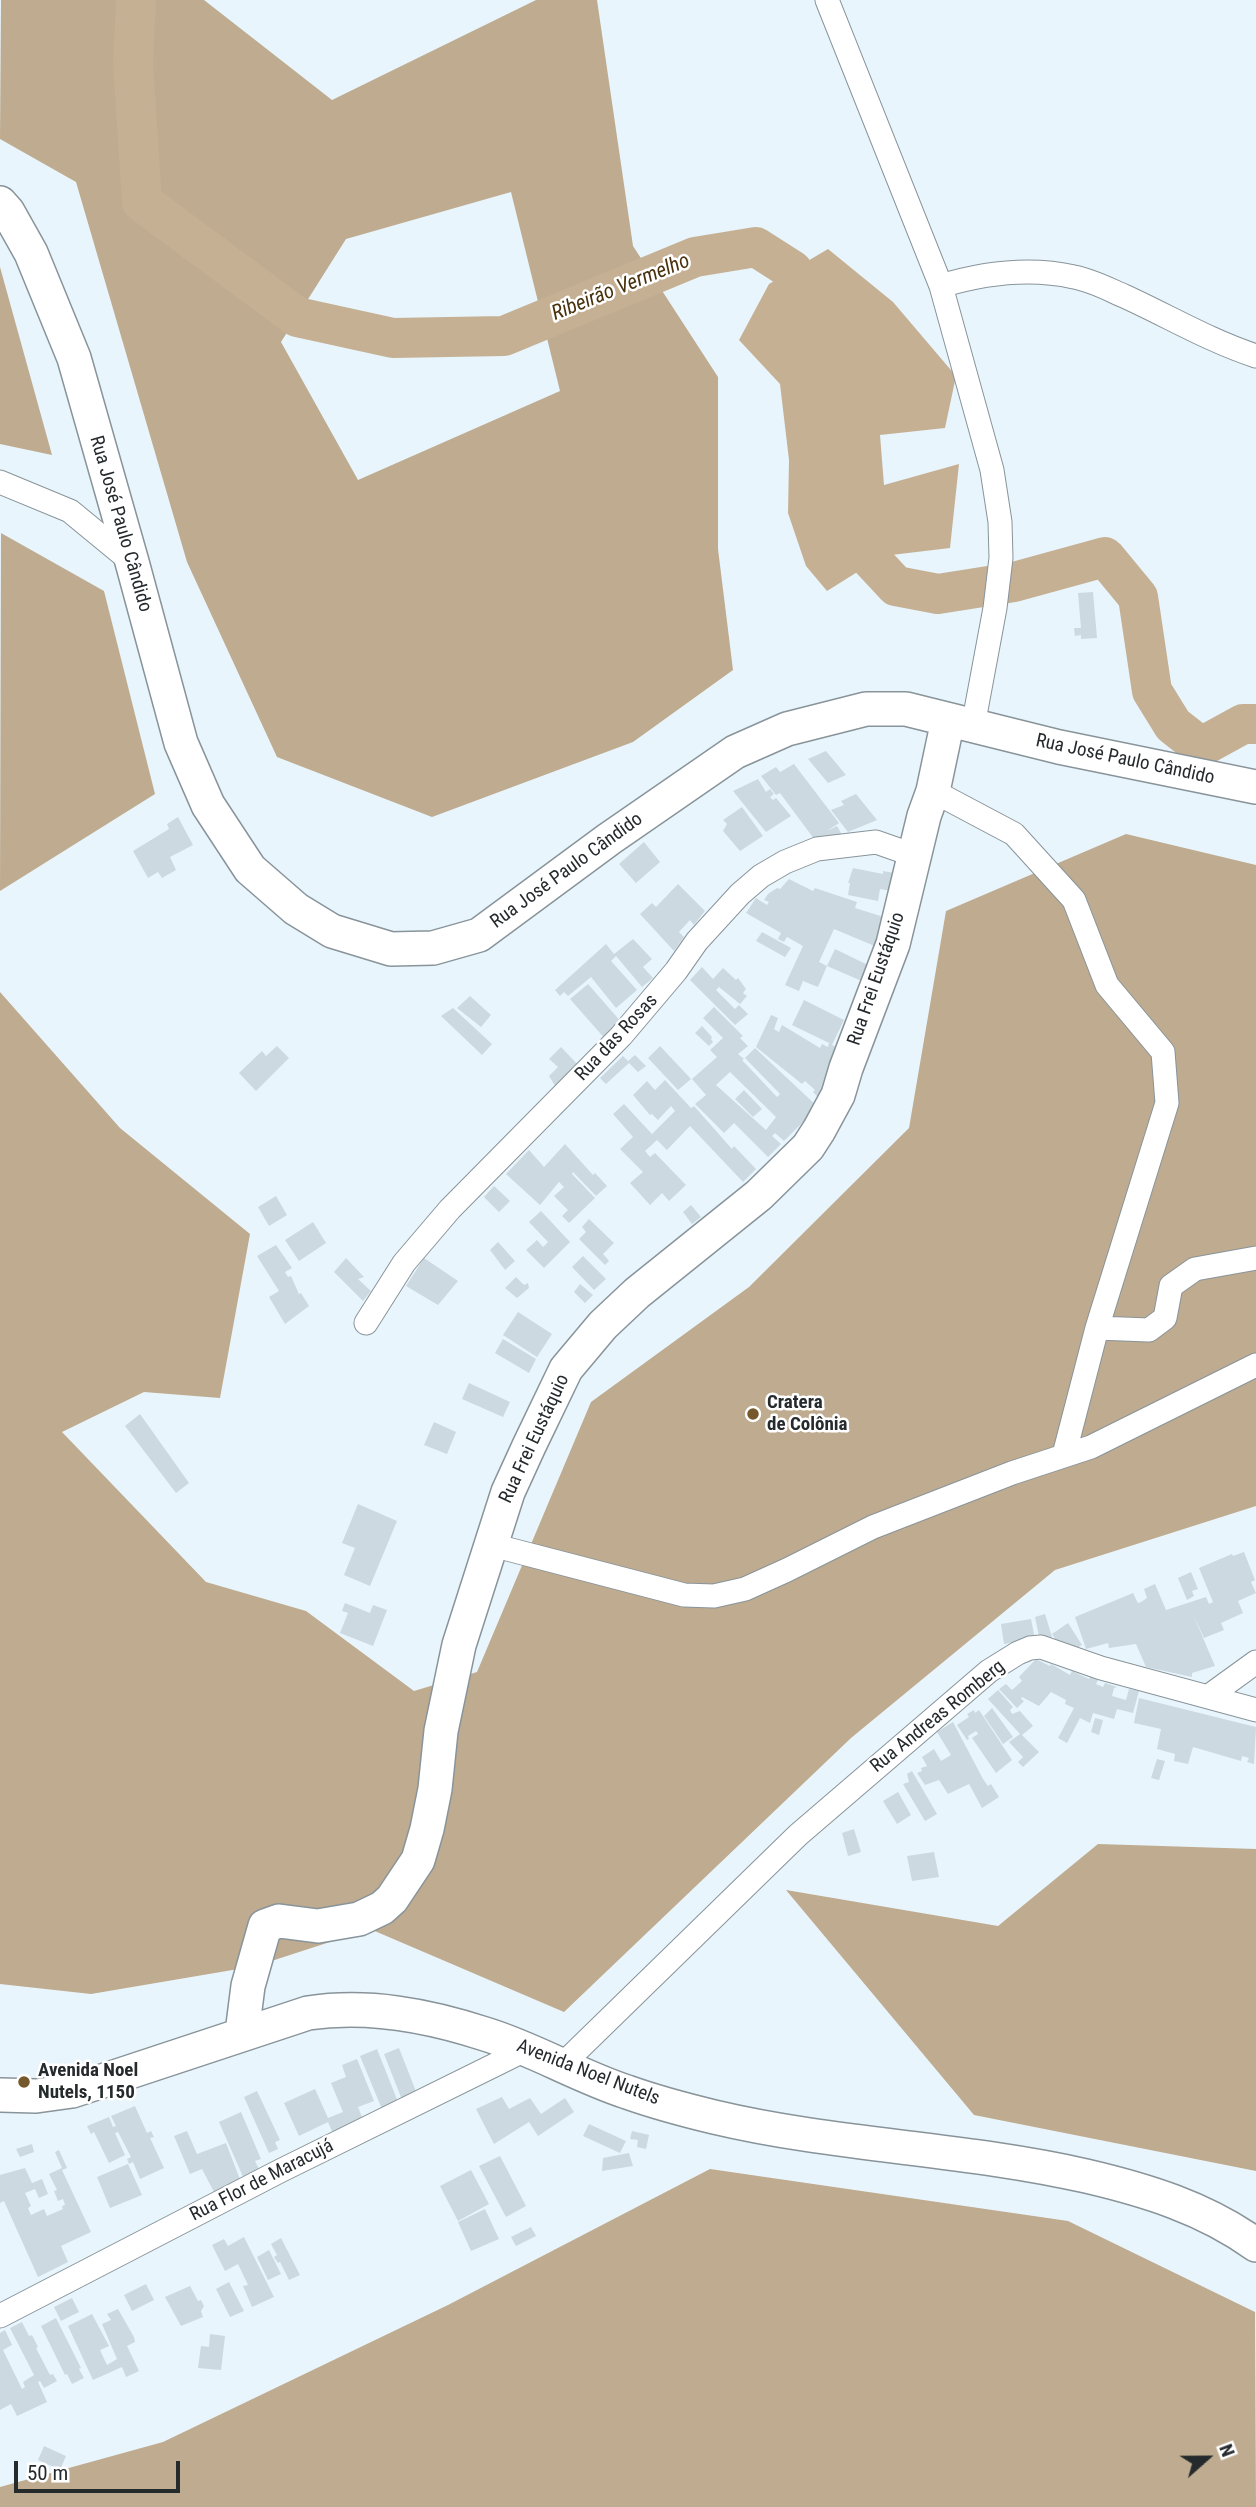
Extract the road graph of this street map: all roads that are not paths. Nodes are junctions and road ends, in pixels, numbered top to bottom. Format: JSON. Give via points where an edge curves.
{"nodes":[{"id":1,"x":827,"y":0,"type":"edge"},
{"id":2,"x":0,"y":203,"type":"edge"},
{"id":3,"x":941,"y":286,"type":"junction"},
{"id":4,"x":1256,"y":356,"type":"edge"},
{"id":5,"x":0,"y":482,"type":"edge"},
{"id":6,"x":132,"y":562,"type":"junction"},
{"id":7,"x":960,"y":723,"type":"junction"},
{"id":8,"x":1256,"y":787,"type":"edge"},
{"id":9,"x":933,"y":791,"type":"junction"},
{"id":10,"x":916,"y":856,"type":"junction"},
{"id":11,"x":1256,"y":1258,"type":"edge"},
{"id":12,"x":366,"y":1323,"type":"dead end"},
{"id":13,"x":1097,"y":1328,"type":"junction"},
{"id":14,"x":1256,"y":1365,"type":"edge"},
{"id":15,"x":1064,"y":1455,"type":"junction"},
{"id":16,"x":492,"y":1545,"type":"junction"},
{"id":17,"x":1256,"y":1662,"type":"edge"},
{"id":18,"x":1209,"y":1696,"type":"junction"},
{"id":19,"x":1256,"y":1710,"type":"edge"},
{"id":20,"x":242,"y":2033,"type":"junction"},
{"id":21,"x":525,"y":2050,"type":"junction"},
{"id":22,"x":561,"y":2066,"type":"junction"},
{"id":23,"x":0,"y":2095,"type":"edge"},
{"id":24,"x":1256,"y":2245,"type":"edge"},
{"id":25,"x":1,"y":2313,"type":"edge"}],
"edges":[{"from":1,"to":3,"type":"street"},
{"from":2,"to":6,"type":"street","name":"Rua José Paulo Cândido","via":[[31,253],[74,358]]},
{"from":3,"to":4,"type":"street","via":[[999,273],[1077,277]]},
{"from":3,"to":7,"type":"street","via":[[992,470],[1000,522],[995,608]]},
{"from":5,"to":6,"type":"street","via":[[70,510]]},
{"from":6,"to":7,"type":"street","name":"Rua José Paulo Cândido","via":[[180,743],[208,805],[250,869],[296,909],[332,931],[391,949],[433,948],[479,935],[734,752],[787,729],[866,709],[906,709]]},
{"from":7,"to":8,"type":"street","name":"Rua José Paulo Cândido"},
{"from":7,"to":9,"type":"street","name":"Rua Frei Eustáquio"},
{"from":9,"to":10,"type":"street","name":"Rua Frei Eustáquio"},
{"from":9,"to":13,"type":"street","via":[[1014,834],[1074,900],[1107,985],[1163,1052],[1167,1103]]},
{"from":10,"to":12,"type":"street","name":"Rua das Rosas","via":[[876,842],[817,849],[761,876],[711,924],[621,1036],[442,1217],[404,1263]]},
{"from":10,"to":16,"type":"street","name":"Rua Frei Eustáquio","via":[[893,944],[838,1095],[819,1130],[759,1195],[619,1310],[566,1369],[508,1492]]},
{"from":11,"to":13,"type":"street","via":[[1195,1269],[1171,1286],[1166,1318],[1149,1330]]},
{"from":13,"to":15,"type":"street"},
{"from":14,"to":15,"type":"street","via":[[1091,1447]]},
{"from":15,"to":16,"type":"street","via":[[873,1527],[745,1589],[714,1596],[684,1595]]},
{"from":16,"to":20,"type":"street","name":"Rua Frei Eustáquio","via":[[456,1657],[418,1860],[392,1899],[359,1919],[318,1926],[279,1921],[265,1926],[248,1986]]},
{"from":17,"to":18,"type":"street"},
{"from":18,"to":19,"type":"street","name":"Rua Andreas Romberg"},
{"from":18,"to":22,"type":"street","name":"Rua Andreas Romberg","via":[[1041,1647],[1018,1653],[989,1671],[798,1835]]},
{"from":20,"to":21,"type":"street","name":"Avenida Noel Nutels","via":[[308,2012],[362,2009],[434,2019]]},
{"from":20,"to":23,"type":"street","name":"Avenida Noel Nutels","via":[[72,2091]]},
{"from":21,"to":22,"type":"street","name":"Avenida Noel Nutels"},
{"from":21,"to":25,"type":"street","name":"Rua Flor de Maracujá"},
{"from":22,"to":24,"type":"street","name":"Avenida Noel Nutels","via":[[627,2092],[769,2129],[1010,2161],[1131,2186],[1201,2213]]}]}
